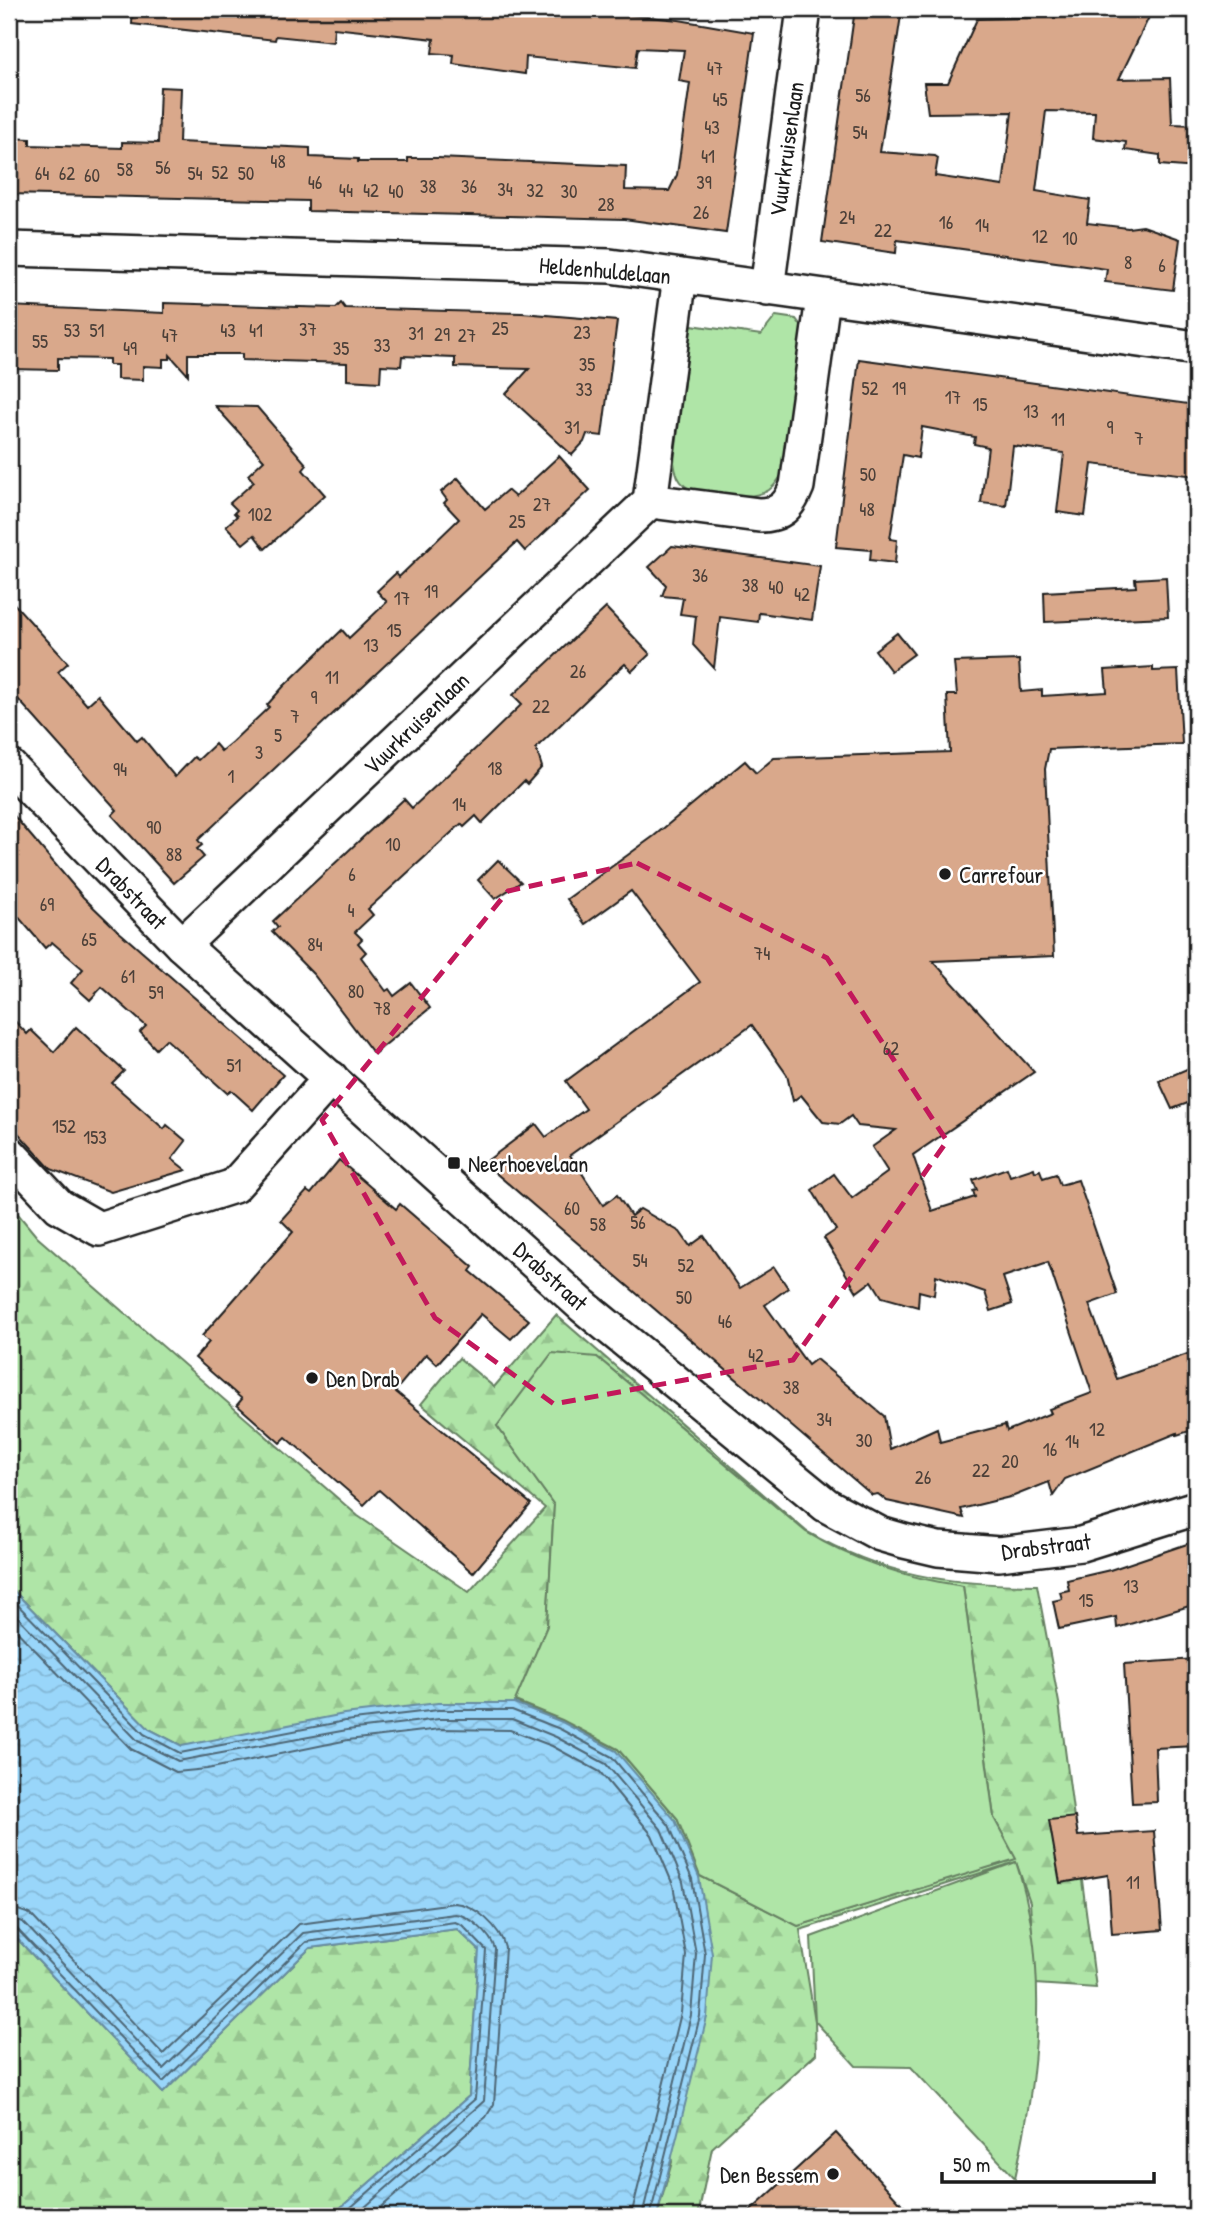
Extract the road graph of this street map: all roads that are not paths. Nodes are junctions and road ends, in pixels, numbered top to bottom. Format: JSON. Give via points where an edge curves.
{"nodes":[{"id":1,"x":804,"y":9,"type":"edge"},
{"id":2,"x":9,"y":249,"type":"edge"},
{"id":3,"x":680,"y":276,"type":"junction"},
{"id":4,"x":767,"y":289,"type":"junction"},
{"id":5,"x":823,"y":298,"type":"junction"},
{"id":6,"x":1196,"y":348,"type":"edge"},
{"id":7,"x":650,"y":501,"type":"junction"},
{"id":8,"x":9,"y":766,"type":"edge"},
{"id":9,"x":182,"y":945,"type":"junction"},
{"id":10,"x":331,"y":1079,"type":"junction"},
{"id":11,"x":9,"y":1153,"type":"edge"},
{"id":12,"x":1196,"y":1508,"type":"edge"}],
"edges":[{"from":1,"to":4,"type":"street","name":"Vuurkruisenlaan"},
{"from":2,"to":3,"type":"street","name":"Heldenhuldelaan","via":[[610,266]]},
{"from":3,"to":4,"type":"street","name":"Heldenhuldelaan"},
{"from":3,"to":7,"type":"street"},
{"from":4,"to":5,"type":"street","name":"Heldenhuldelaan"},
{"from":5,"to":6,"type":"street","name":"Heldenhuldelaan"},
{"from":5,"to":7,"type":"street","via":[[791,501],[772,515],[759,515]]},
{"from":7,"to":9,"type":"street","name":"Vuurkruisenlaan"},
{"from":8,"to":9,"type":"street","name":"Drabstraat"},
{"from":9,"to":10,"type":"street","name":"Drabstraat"},
{"from":10,"to":11,"type":"street","via":[[234,1186],[99,1229],[60,1206]]},
{"from":10,"to":12,"type":"street","name":"Drabstraat","via":[[583,1306],[826,1505],[880,1534],[938,1549],[999,1554],[1081,1544]]}]}
